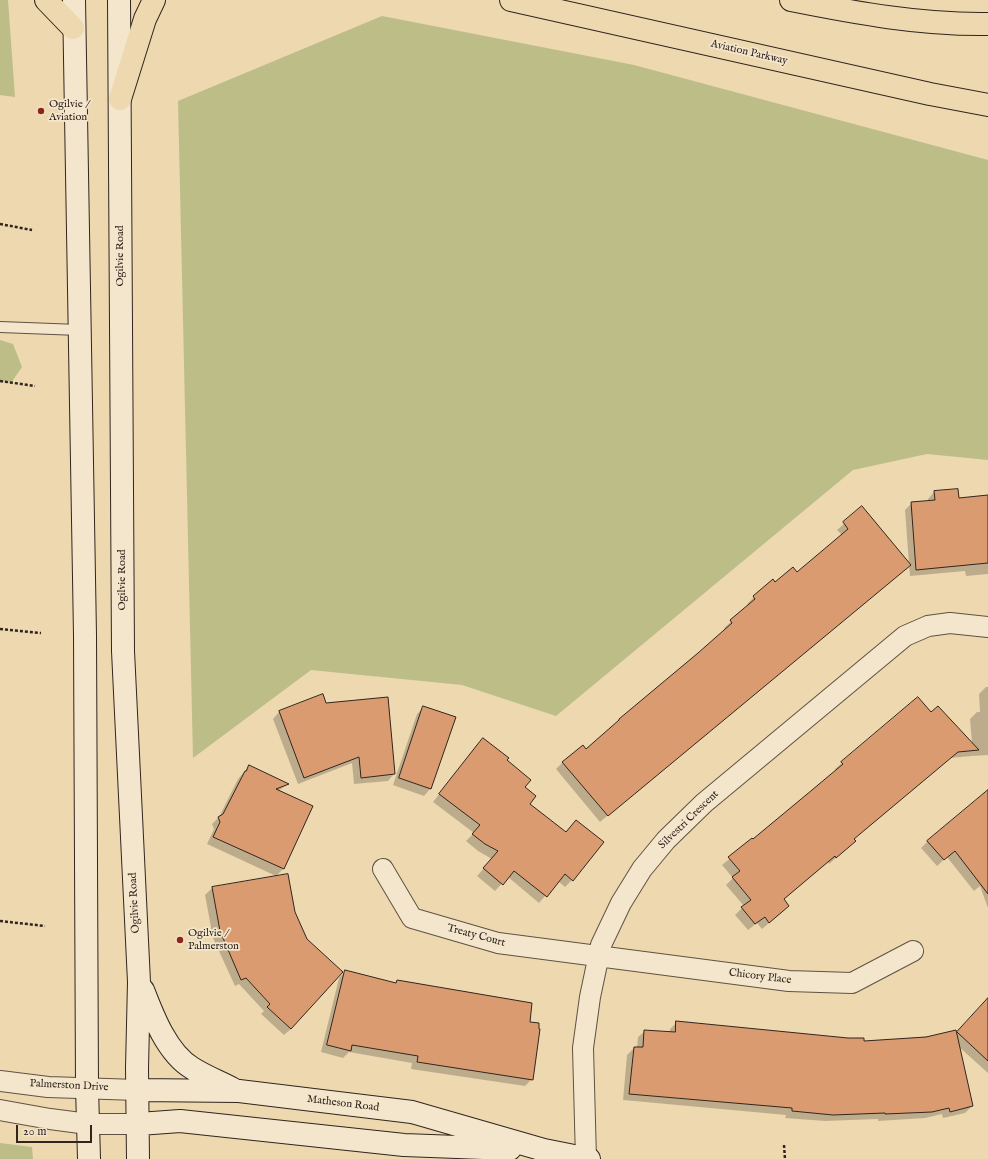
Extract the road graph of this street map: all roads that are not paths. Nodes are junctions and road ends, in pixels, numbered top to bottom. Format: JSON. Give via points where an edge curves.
{"nodes":[{"id":1,"x":46,"y":0,"type":"edge"},
{"id":2,"x":74,"y":0,"type":"edge"},
{"id":3,"x":119,"y":0,"type":"edge"},
{"id":4,"x":154,"y":0,"type":"edge"},
{"id":5,"x":511,"y":0,"type":"edge"},
{"id":6,"x":791,"y":0,"type":"edge"},
{"id":7,"x":988,"y":24,"type":"edge"},
{"id":8,"x":73,"y":28,"type":"junction"},
{"id":9,"x":120,"y":99,"type":"junction"},
{"id":10,"x":988,"y":105,"type":"edge"},
{"id":11,"x":0,"y":327,"type":"edge"},
{"id":12,"x":79,"y":330,"type":"junction"},
{"id":13,"x":988,"y":627,"type":"edge"},
{"id":14,"x":383,"y":869,"type":"dead end"},
{"id":15,"x":913,"y":951,"type":"dead end"},
{"id":16,"x":599,"y":956,"type":"junction"},
{"id":17,"x":139,"y":982,"type":"junction"},
{"id":18,"x":0,"y":1081,"type":"edge"},
{"id":19,"x":87,"y":1087,"type":"junction"},
{"id":20,"x":137,"y":1090,"type":"junction"},
{"id":21,"x":239,"y":1091,"type":"junction"},
{"id":22,"x":0,"y":1110,"type":"edge"},
{"id":23,"x":88,"y":1124,"type":"junction"},
{"id":24,"x":139,"y":1124,"type":"junction"},
{"id":25,"x":544,"y":1150,"type":"junction"},
{"id":26,"x":89,"y":1159,"type":"edge"},
{"id":27,"x":138,"y":1159,"type":"edge"},
{"id":28,"x":587,"y":1159,"type":"edge"}],
"edges":[{"from":1,"to":8,"type":"main road"},
{"from":2,"to":8,"type":"main road"},
{"from":3,"to":9,"type":"main road","name":"Ogilvie Road"},
{"from":4,"to":9,"type":"main road","via":[[145,19]]},
{"from":5,"to":10,"type":"main road","name":"Aviation Parkway"},
{"from":6,"to":7,"type":"main road","via":[[889,18]]},
{"from":8,"to":12,"type":"main road"},
{"from":9,"to":17,"type":"main road","name":"Ogilvie Road","via":[[123,651]]},
{"from":11,"to":12,"type":"lane"},
{"from":12,"to":19,"type":"main road","via":[[85,635]]},
{"from":13,"to":16,"type":"street","name":"Silvestri Crescent","via":[[950,624],[928,626],[905,636],[704,803],[666,840],[642,869],[621,903]]},
{"from":14,"to":16,"type":"street","name":"Treaty Court","via":[[412,918],[498,943]]},
{"from":15,"to":16,"type":"street","name":"Chicory Place","via":[[852,983],[789,981]]},
{"from":16,"to":28,"type":"street","name":"Silvestri Crescent","via":[[583,1048]]},
{"from":17,"to":20,"type":"main road","name":"Ogilvie Road"},
{"from":17,"to":21,"type":"main road","via":[[157,1025],[178,1056],[191,1068]]},
{"from":18,"to":19,"type":"street","name":"Palmerston Drive","via":[[48,1087]]},
{"from":19,"to":20,"type":"street","name":"Palmerston Drive"},
{"from":19,"to":23,"type":"main road"},
{"from":20,"to":21,"type":"main road","name":"Matheson Road"},
{"from":20,"to":24,"type":"main road","name":"Ogilvie Road"},
{"from":21,"to":25,"type":"main road","name":"Matheson Road","via":[[412,1112]]},
{"from":22,"to":23,"type":"street"},
{"from":23,"to":24,"type":"street"},
{"from":23,"to":26,"type":"main road"},
{"from":24,"to":25,"type":"main road","name":"Matheson Road","via":[[180,1121],[404,1145]]},
{"from":24,"to":27,"type":"main road","name":"Ogilvie Road"},
{"from":25,"to":28,"type":"main road","name":"Matheson Road"}]}
